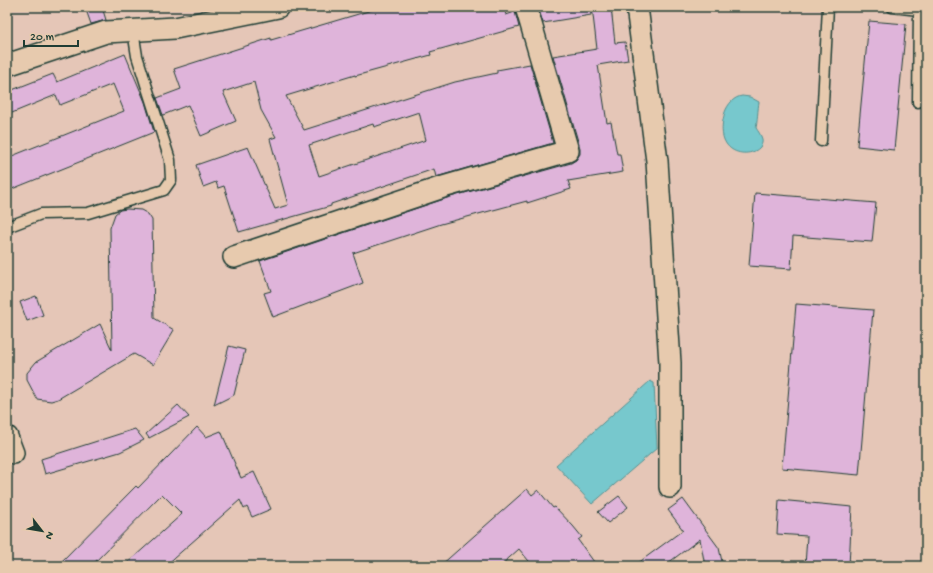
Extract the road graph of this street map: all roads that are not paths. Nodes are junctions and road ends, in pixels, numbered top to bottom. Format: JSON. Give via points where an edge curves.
{"nodes":[{"id":1,"x":278,"y":7,"type":"edge"},
{"id":2,"x":526,"y":7,"type":"edge"},
{"id":3,"x":637,"y":7,"type":"edge"},
{"id":4,"x":828,"y":7,"type":"edge"},
{"id":5,"x":892,"y":7,"type":"edge"},
{"id":6,"x":133,"y":31,"type":"junction"},
{"id":7,"x":7,"y":65,"type":"edge"},
{"id":8,"x":918,"y":102,"type":"dead end"},
{"id":9,"x":821,"y":141,"type":"dead end"},
{"id":10,"x":7,"y":227,"type":"edge"},
{"id":11,"x":234,"y":257,"type":"dead end"},
{"id":12,"x":670,"y":487,"type":"dead end"}],
"edges":[{"from":1,"to":6,"type":"street","via":[[175,28]]},
{"from":2,"to":11,"type":"street","via":[[568,151],[443,187]]},
{"from":3,"to":12,"type":"street","via":[[657,161],[670,363]]},
{"from":4,"to":9,"type":"lane"},
{"from":5,"to":8,"type":"lane","via":[[919,10]]},
{"from":6,"to":7,"type":"street","via":[[106,32]]},
{"from":6,"to":10,"type":"lane","via":[[137,56],[170,160],[170,180],[164,190],[88,213],[42,214]]}]}
